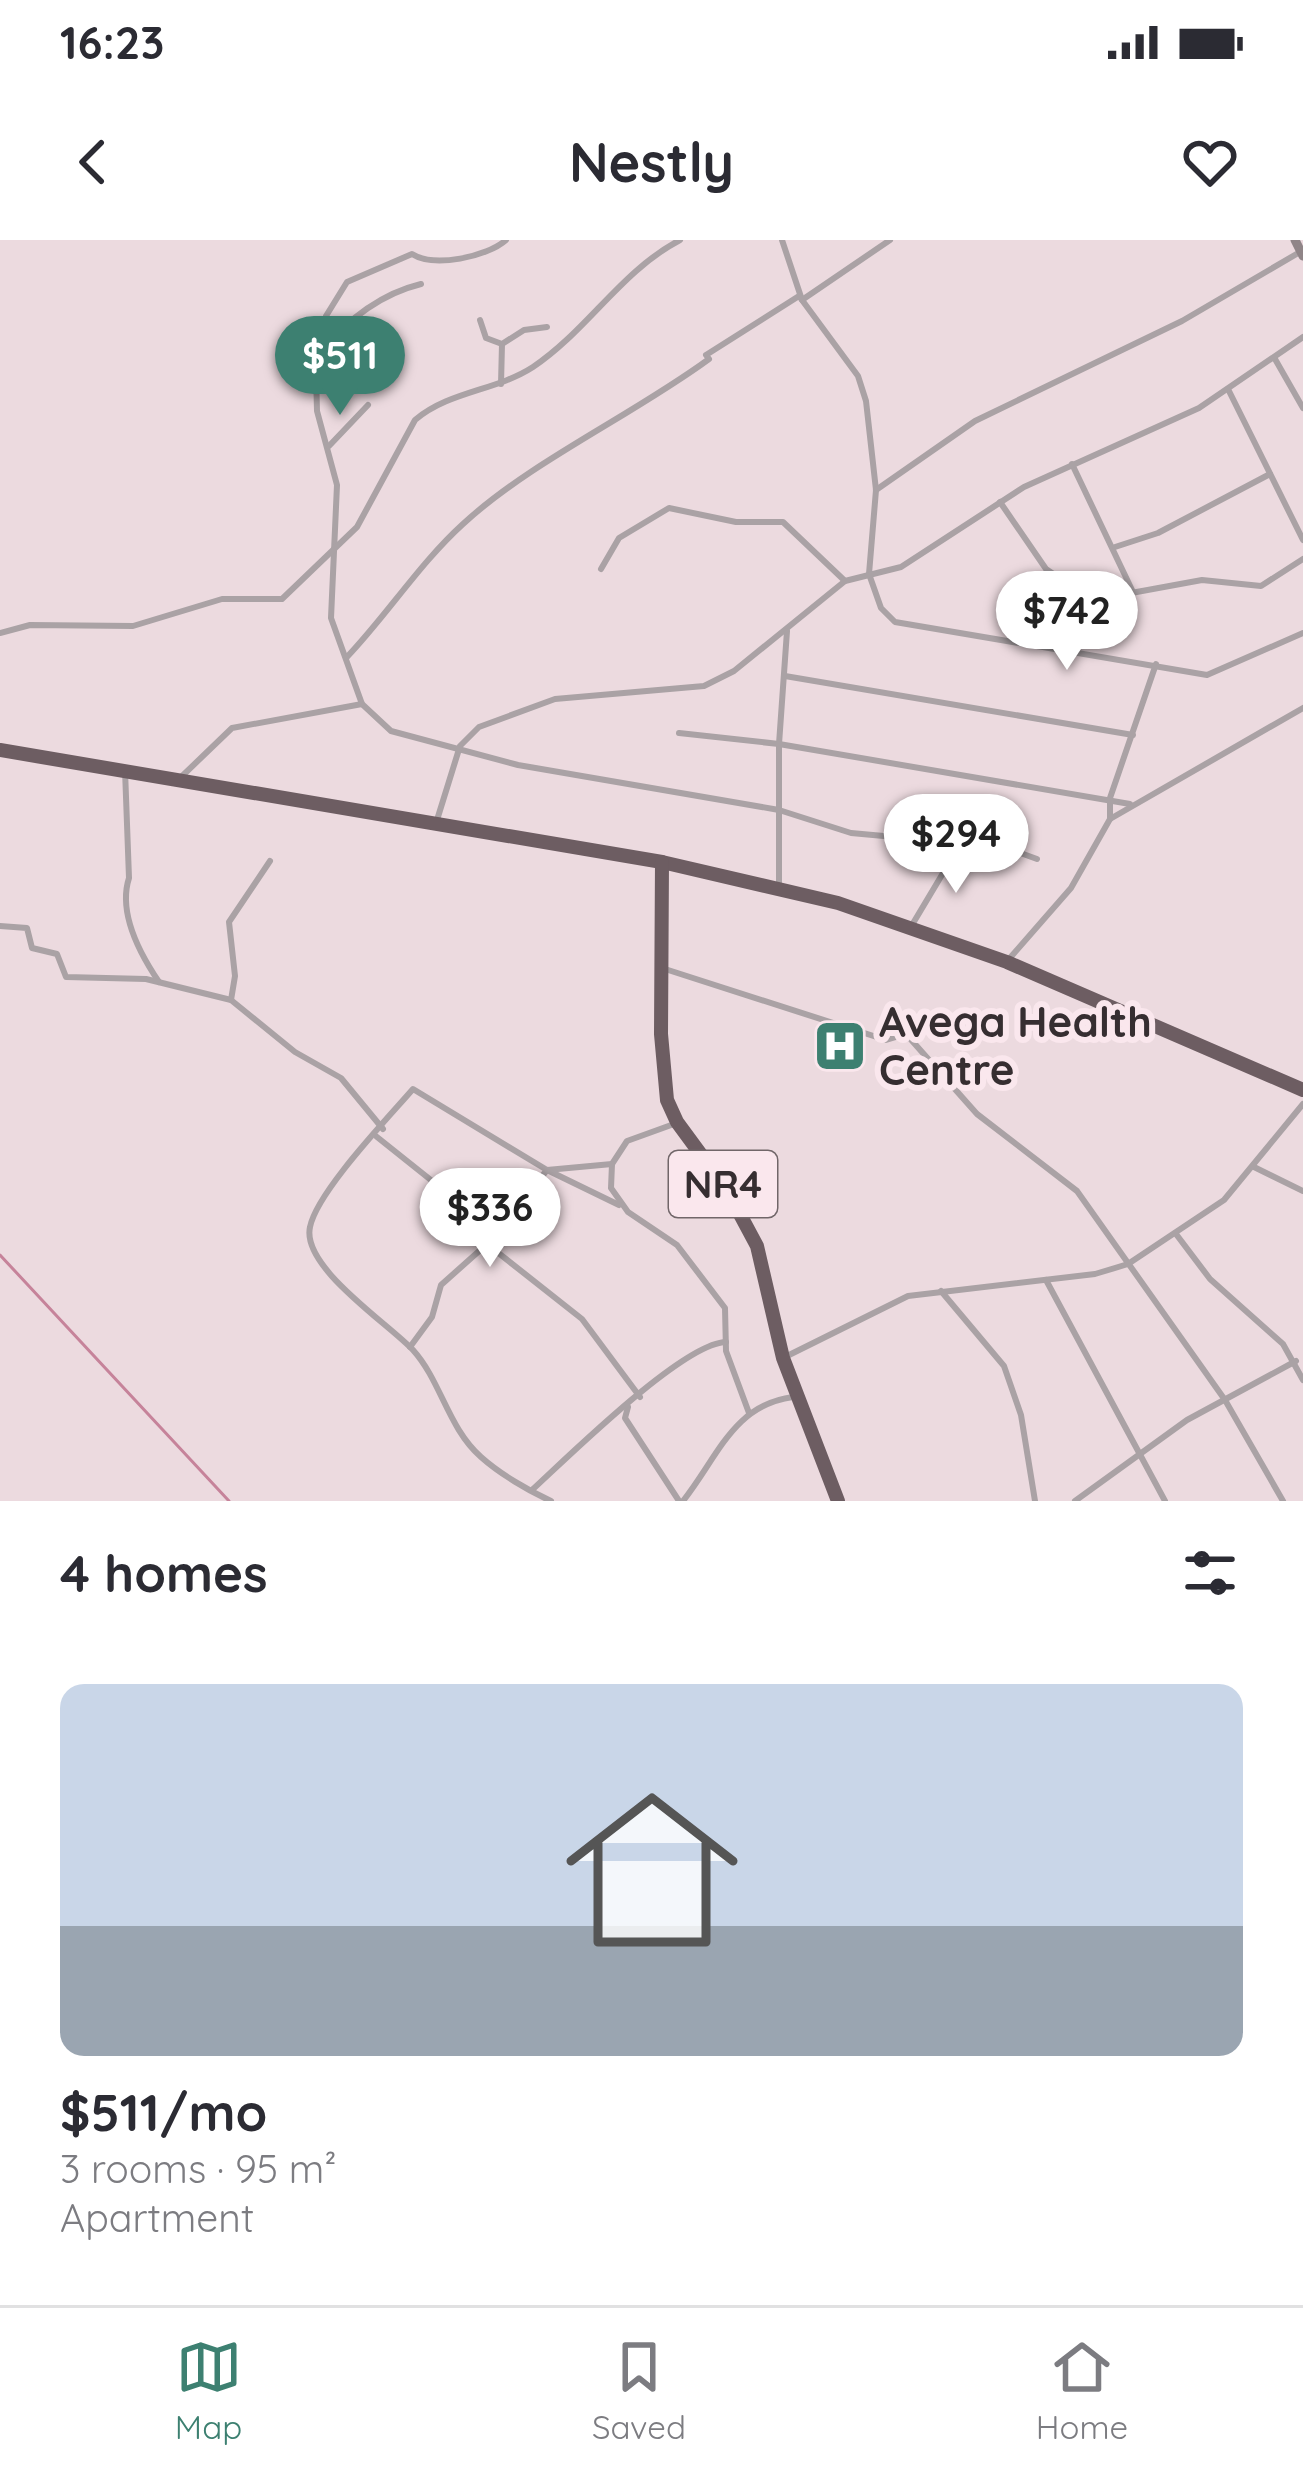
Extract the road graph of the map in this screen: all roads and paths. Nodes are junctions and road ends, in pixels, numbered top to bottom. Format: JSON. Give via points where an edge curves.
{"nodes":[{"id":1,"x":506,"y":240,"type":"edge"},
{"id":2,"x":680,"y":240,"type":"edge"},
{"id":3,"x":782,"y":240,"type":"edge"},
{"id":4,"x":890,"y":240,"type":"edge"},
{"id":5,"x":1294,"y":240,"type":"edge"},
{"id":6,"x":1302,"y":254,"type":"edge"},
{"id":7,"x":421,"y":284,"type":"dead end"},
{"id":8,"x":802,"y":300,"type":"junction"},
{"id":9,"x":480,"y":320,"type":"dead end"},
{"id":10,"x":547,"y":328,"type":"dead end"},
{"id":11,"x":1303,"y":337,"type":"edge"},
{"id":12,"x":502,"y":344,"type":"junction"},
{"id":13,"x":317,"y":356,"type":"junction"},
{"id":14,"x":1275,"y":358,"type":"junction"},
{"id":15,"x":501,"y":385,"type":"junction"},
{"id":16,"x":1228,"y":388,"type":"junction"},
{"id":17,"x":368,"y":405,"type":"dead end"},
{"id":18,"x":1303,"y":408,"type":"edge"},
{"id":19,"x":329,"y":446,"type":"junction"},
{"id":20,"x":1072,"y":464,"type":"junction"},
{"id":21,"x":1270,"y":474,"type":"junction"},
{"id":22,"x":876,"y":490,"type":"junction"},
{"id":23,"x":1000,"y":502,"type":"junction"},
{"id":24,"x":334,"y":526,"type":"junction"},
{"id":25,"x":346,"y":539,"type":"junction"},
{"id":26,"x":1303,"y":540,"type":"edge"},
{"id":27,"x":1115,"y":548,"type":"junction"},
{"id":28,"x":330,"y":554,"type":"junction"},
{"id":29,"x":1303,"y":559,"type":"edge"},
{"id":30,"x":601,"y":569,"type":"dead end"},
{"id":31,"x":869,"y":574,"type":"junction"},
{"id":32,"x":845,"y":581,"type":"junction"},
{"id":33,"x":1132,"y":590,"type":"junction"},
{"id":34,"x":787,"y":631,"type":"junction"},
{"id":35,"x":0,"y":633,"type":"edge"},
{"id":36,"x":1303,"y":633,"type":"edge"},
{"id":37,"x":347,"y":657,"type":"junction"},
{"id":38,"x":1156,"y":664,"type":"junction"},
{"id":39,"x":785,"y":676,"type":"junction"},
{"id":40,"x":362,"y":704,"type":"junction"},
{"id":41,"x":1303,"y":708,"type":"edge"},
{"id":42,"x":679,"y":733,"type":"dead end"},
{"id":43,"x":1132,"y":734,"type":"junction"},
{"id":44,"x":779,"y":744,"type":"junction"},
{"id":45,"x":460,"y":746,"type":"junction"},
{"id":46,"x":0,"y":750,"type":"edge"},
{"id":47,"x":125,"y":770,"type":"junction"},
{"id":48,"x":178,"y":779,"type":"junction"},
{"id":49,"x":1110,"y":798,"type":"junction"},
{"id":50,"x":1130,"y":804,"type":"junction"},
{"id":51,"x":779,"y":810,"type":"junction"},
{"id":52,"x":1110,"y":819,"type":"junction"},
{"id":53,"x":436,"y":824,"type":"junction"},
{"id":54,"x":961,"y":843,"type":"junction"},
{"id":55,"x":1037,"y":859,"type":"dead end"},
{"id":56,"x":270,"y":861,"type":"dead end"},
{"id":57,"x":662,"y":862,"type":"junction"},
{"id":58,"x":779,"y":888,"type":"junction"},
{"id":59,"x":912,"y":925,"type":"junction"},
{"id":60,"x":0,"y":926,"type":"edge"},
{"id":61,"x":1007,"y":962,"type":"junction"},
{"id":62,"x":662,"y":968,"type":"junction"},
{"id":63,"x":161,"y":985,"type":"junction"},
{"id":64,"x":231,"y":1000,"type":"junction"},
{"id":65,"x":1303,"y":1090,"type":"edge"},
{"id":66,"x":1303,"y":1104,"type":"edge"},
{"id":67,"x":677,"y":1122,"type":"junction"},
{"id":68,"x":383,"y":1129,"type":"junction"},
{"id":69,"x":376,"y":1137,"type":"junction"},
{"id":70,"x":612,"y":1164,"type":"junction"},
{"id":71,"x":1254,"y":1167,"type":"junction"},
{"id":72,"x":547,"y":1170,"type":"junction"},
{"id":73,"x":1303,"y":1191,"type":"edge"},
{"id":74,"x":623,"y":1207,"type":"junction"},
{"id":75,"x":496,"y":1232,"type":"junction"},
{"id":76,"x":1176,"y":1234,"type":"junction"},
{"id":77,"x":487,"y":1244,"type":"junction"},
{"id":78,"x":1128,"y":1264,"type":"junction"},
{"id":79,"x":1046,"y":1280,"type":"junction"},
{"id":80,"x":940,"y":1291,"type":"junction"},
{"id":81,"x":726,"y":1342,"type":"junction"},
{"id":82,"x":410,"y":1347,"type":"junction"},
{"id":83,"x":783,"y":1358,"type":"junction"},
{"id":84,"x":1296,"y":1360,"type":"junction"},
{"id":85,"x":1302,"y":1375,"type":"edge"},
{"id":86,"x":797,"y":1396,"type":"junction"},
{"id":87,"x":640,"y":1397,"type":"junction"},
{"id":88,"x":1225,"y":1400,"type":"junction"},
{"id":89,"x":628,"y":1405,"type":"junction"},
{"id":90,"x":749,"y":1413,"type":"junction"},
{"id":91,"x":1141,"y":1453,"type":"junction"},
{"id":92,"x":532,"y":1490,"type":"junction"},
{"id":93,"x":551,"y":1501,"type":"edge"},
{"id":94,"x":681,"y":1501,"type":"edge"},
{"id":95,"x":838,"y":1501,"type":"edge"},
{"id":96,"x":1035,"y":1501,"type":"edge"},
{"id":97,"x":1075,"y":1501,"type":"edge"},
{"id":98,"x":1165,"y":1501,"type":"edge"},
{"id":99,"x":1283,"y":1501,"type":"edge"}],
"edges":[{"from":1,"to":13,"type":"street","via":[[484,254],[412,254],[347,282],[326,316]]},
{"from":2,"to":15,"type":"street","via":[[646,258],[564,342]]},
{"from":3,"to":8,"type":"street"},
{"from":4,"to":8,"type":"street"},
{"from":5,"to":6,"type":"street"},
{"from":6,"to":22,"type":"street","via":[[975,421]]},
{"from":7,"to":13,"type":"street","via":[[357,316]]},
{"from":8,"to":22,"type":"street","via":[[858,376]]},
{"from":8,"to":37,"type":"street","via":[[488,503]]},
{"from":9,"to":12,"type":"street","via":[[486,338]]},
{"from":10,"to":12,"type":"street"},
{"from":11,"to":14,"type":"street"},
{"from":12,"to":15,"type":"street"},
{"from":13,"to":19,"type":"street","via":[[317,411]]},
{"from":14,"to":16,"type":"street"},
{"from":14,"to":18,"type":"street"},
{"from":15,"to":25,"type":"street","via":[[453,398],[415,420]]},
{"from":16,"to":20,"type":"street","via":[[1154,431]]},
{"from":16,"to":21,"type":"street"},
{"from":17,"to":19,"type":"street"},
{"from":19,"to":24,"type":"street"},
{"from":20,"to":23,"type":"street"},
{"from":20,"to":27,"type":"street"},
{"from":21,"to":26,"type":"street"},
{"from":21,"to":27,"type":"street"},
{"from":22,"to":31,"type":"street"},
{"from":23,"to":31,"type":"street","via":[[901,567]]},
{"from":23,"to":33,"type":"street","via":[[1066,586],[1105,598]]},
{"from":24,"to":25,"type":"street"},
{"from":24,"to":28,"type":"street"},
{"from":25,"to":28,"type":"street"},
{"from":27,"to":33,"type":"street"},
{"from":28,"to":35,"type":"street","via":[[271,602],[222,599],[133,626],[30,625]]},
{"from":28,"to":37,"type":"street","via":[[331,618]]},
{"from":29,"to":33,"type":"street","via":[[1262,586],[1202,580]]},
{"from":30,"to":32,"type":"street","via":[[619,538],[668,508],[783,522]]},
{"from":31,"to":32,"type":"street"},
{"from":31,"to":38,"type":"street","via":[[895,622]]},
{"from":32,"to":34,"type":"street"},
{"from":34,"to":39,"type":"street"},
{"from":34,"to":45,"type":"street","via":[[704,686],[526,705],[479,727]]},
{"from":36,"to":38,"type":"street","via":[[1218,674]]},
{"from":37,"to":40,"type":"street"},
{"from":38,"to":43,"type":"street"},
{"from":39,"to":43,"type":"street"},
{"from":39,"to":44,"type":"street"},
{"from":40,"to":45,"type":"street","via":[[383,729]]},
{"from":40,"to":48,"type":"street","via":[[232,728]]},
{"from":41,"to":50,"type":"street"},
{"from":42,"to":44,"type":"street"},
{"from":43,"to":49,"type":"street"},
{"from":44,"to":49,"type":"street"},
{"from":44,"to":51,"type":"street"},
{"from":45,"to":51,"type":"street","via":[[518,764]]},
{"from":45,"to":53,"type":"street"},
{"from":46,"to":47,"type":"highway"},
{"from":47,"to":48,"type":"highway"},
{"from":47,"to":63,"type":"street","via":[[127,916]]},
{"from":48,"to":53,"type":"highway"},
{"from":49,"to":50,"type":"street"},
{"from":49,"to":52,"type":"street"},
{"from":50,"to":52,"type":"street"},
{"from":51,"to":54,"type":"street","via":[[851,833]]},
{"from":51,"to":58,"type":"street"},
{"from":52,"to":61,"type":"street","via":[[1071,888]]},
{"from":53,"to":57,"type":"highway"},
{"from":54,"to":55,"type":"street"},
{"from":54,"to":59,"type":"street"},
{"from":56,"to":64,"type":"street","via":[[229,922]]},
{"from":57,"to":58,"type":"highway"},
{"from":57,"to":62,"type":"highway","number":"NR4"},
{"from":58,"to":59,"type":"highway"},
{"from":59,"to":61,"type":"highway"},
{"from":60,"to":63,"type":"street","via":[[27,928],[32,948],[57,954],[67,976]]},
{"from":61,"to":65,"type":"highway"},
{"from":62,"to":67,"type":"highway","number":"NR4","via":[[663,1084]]},
{"from":62,"to":78,"type":"street","via":[[886,1040],[905,1034],[977,1114],[1077,1191]]},
{"from":63,"to":64,"type":"street"},
{"from":64,"to":68,"type":"street","via":[[341,1078]]},
{"from":66,"to":71,"type":"street"},
{"from":67,"to":70,"type":"street","via":[[627,1142]]},
{"from":67,"to":83,"type":"highway","number":"NR4","via":[[746,1221]]},
{"from":68,"to":69,"type":"street"},
{"from":68,"to":72,"type":"street","via":[[417,1090]]},
{"from":69,"to":75,"type":"street"},
{"from":69,"to":82,"type":"street","via":[[333,1180],[310,1235],[332,1274]]},
{"from":70,"to":72,"type":"street"},
{"from":70,"to":74,"type":"street","via":[[610,1188]]},
{"from":71,"to":73,"type":"street"},
{"from":71,"to":76,"type":"street"},
{"from":72,"to":74,"type":"street"},
{"from":72,"to":75,"type":"street"},
{"from":74,"to":81,"type":"street","via":[[677,1245],[715,1292],[728,1318]]},
{"from":75,"to":77,"type":"street"},
{"from":76,"to":78,"type":"street"},
{"from":76,"to":84,"type":"street"},
{"from":77,"to":82,"type":"street","via":[[441,1285],[432,1317]]},
{"from":77,"to":87,"type":"street","via":[[581,1319]]},
{"from":78,"to":79,"type":"street"},
{"from":78,"to":88,"type":"street"},
{"from":79,"to":80,"type":"street"},
{"from":79,"to":91,"type":"street"},
{"from":80,"to":83,"type":"street","via":[[885,1305]]},
{"from":80,"to":96,"type":"street","via":[[1004,1366]]},
{"from":81,"to":87,"type":"street","via":[[697,1348]]},
{"from":81,"to":90,"type":"street"},
{"from":82,"to":92,"type":"street","via":[[466,1440]]},
{"from":83,"to":86,"type":"highway","number":"NR4"},
{"from":84,"to":85,"type":"street"},
{"from":84,"to":88,"type":"street"},
{"from":86,"to":90,"type":"street","via":[[765,1400]]},
{"from":86,"to":95,"type":"highway","number":"NR4"},
{"from":87,"to":89,"type":"street"},
{"from":88,"to":91,"type":"street"},
{"from":88,"to":99,"type":"street"},
{"from":89,"to":92,"type":"street"},
{"from":89,"to":94,"type":"street","via":[[625,1418]]},
{"from":90,"to":94,"type":"street"},
{"from":91,"to":97,"type":"street"},
{"from":91,"to":98,"type":"street"},
{"from":92,"to":93,"type":"street"}]}
